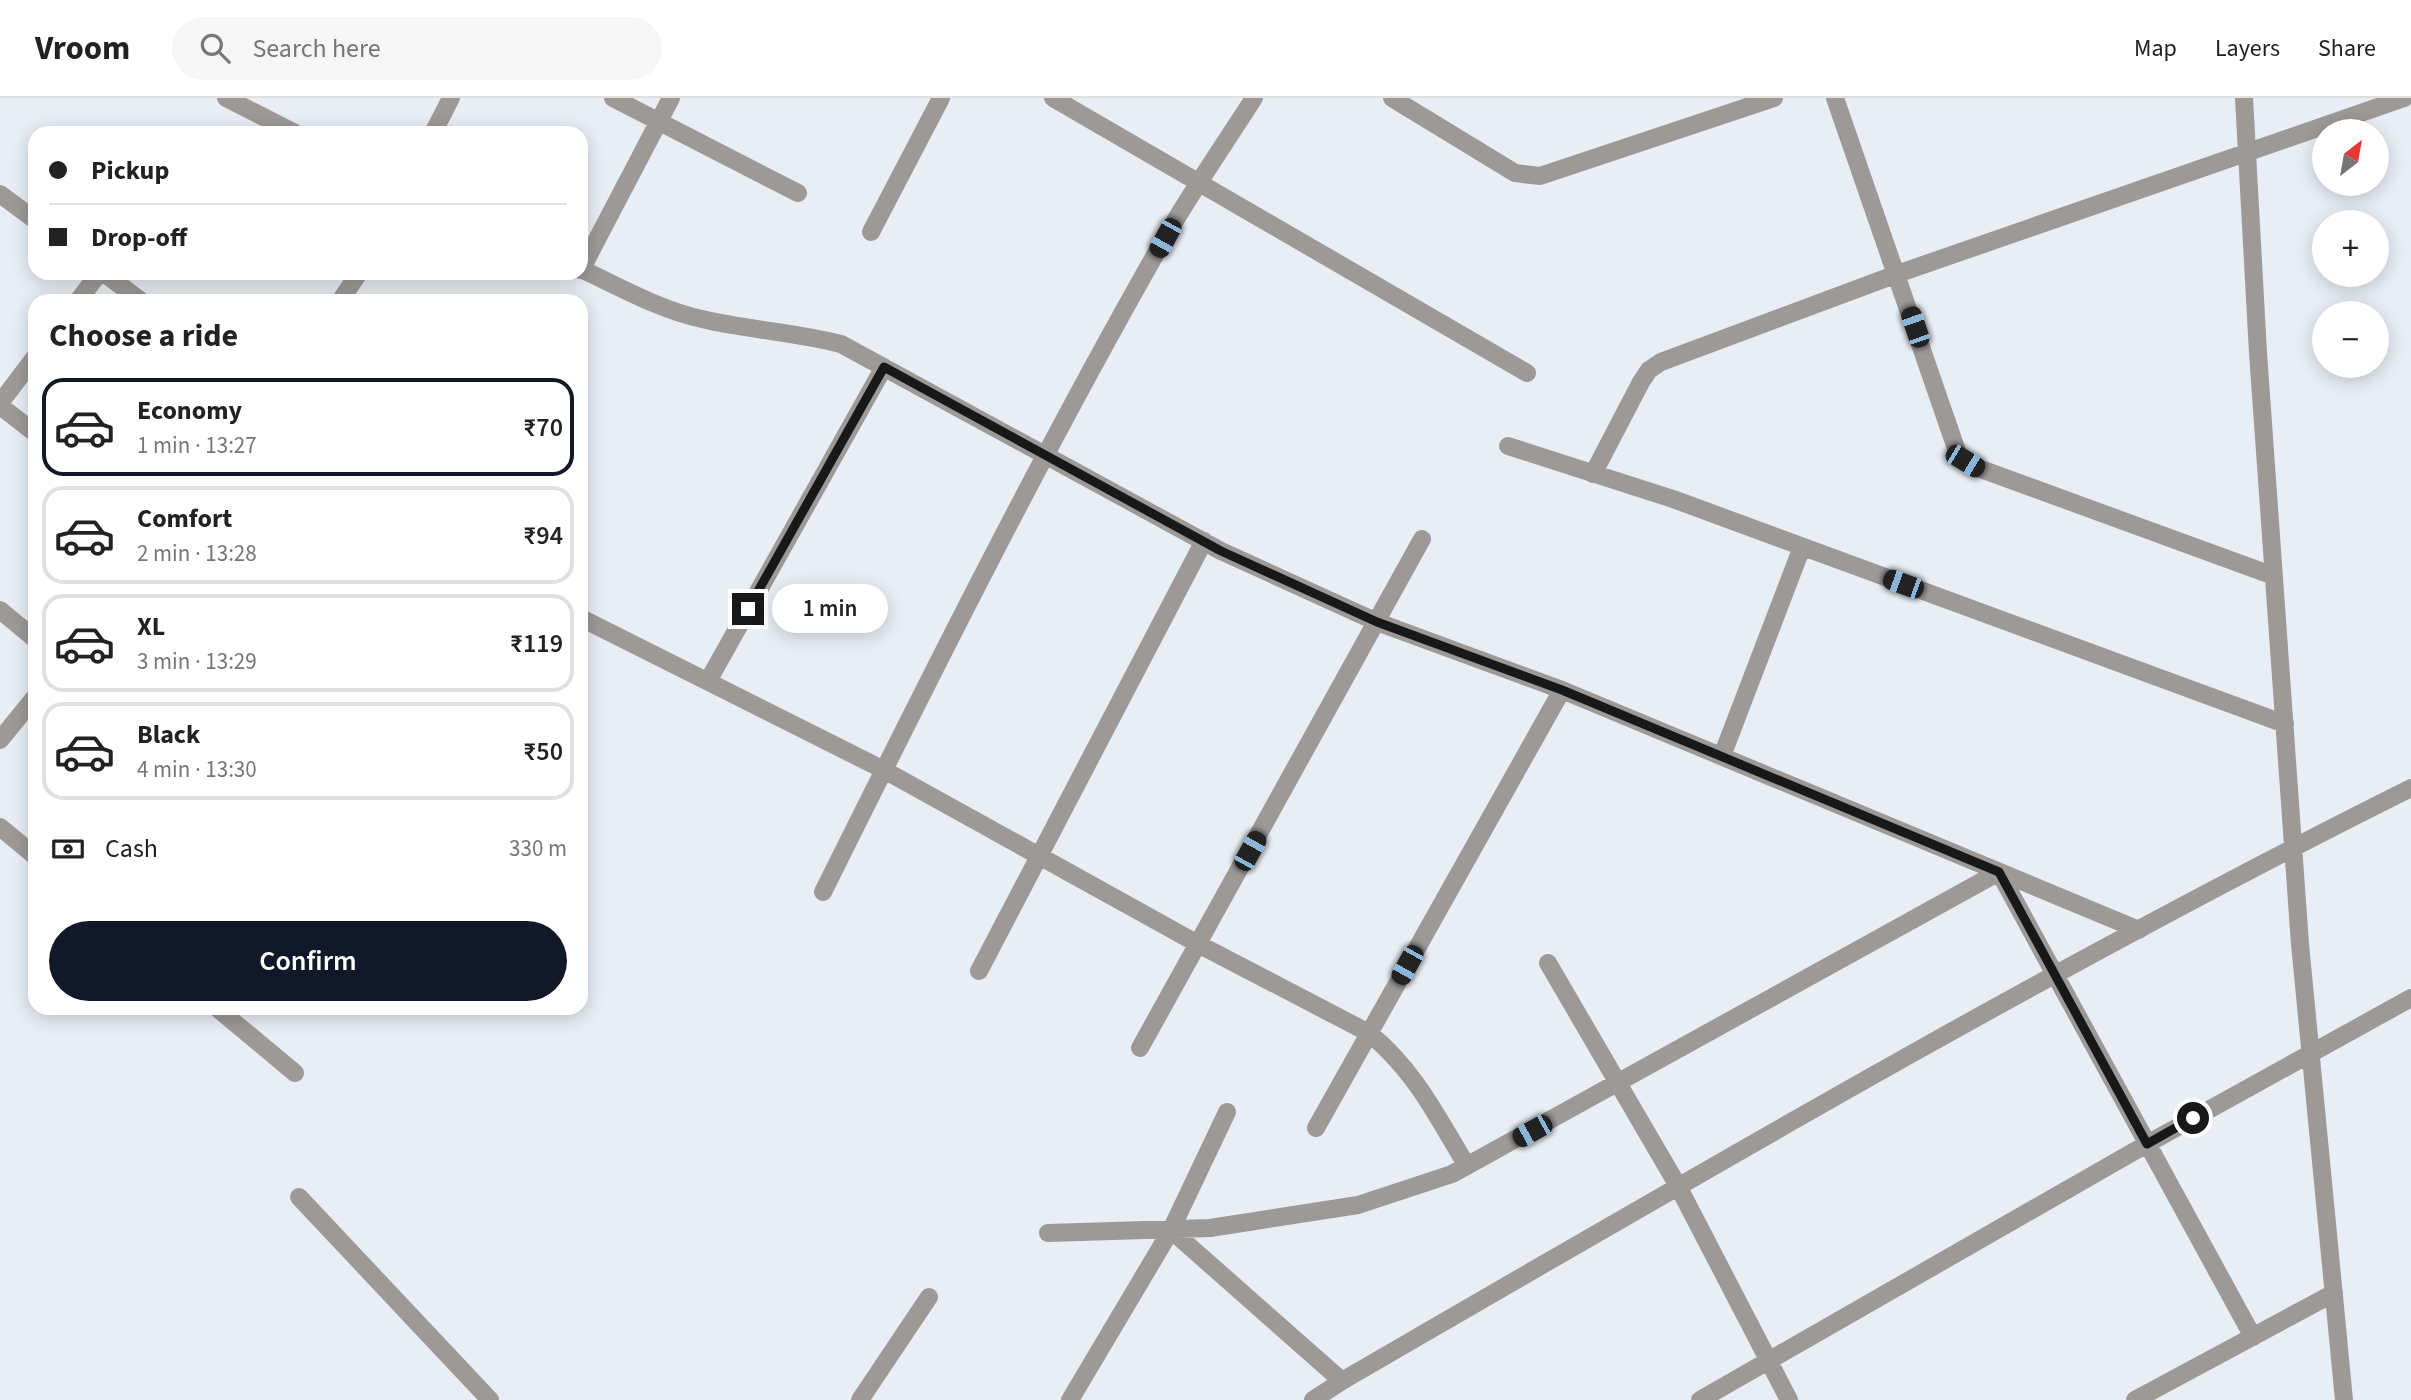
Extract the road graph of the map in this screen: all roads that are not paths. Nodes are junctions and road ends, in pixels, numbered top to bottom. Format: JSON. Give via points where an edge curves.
{"nodes":[{"id":1,"x":226,"y":98,"type":"edge"},
{"id":2,"x":451,"y":98,"type":"edge"},
{"id":3,"x":613,"y":98,"type":"edge"},
{"id":4,"x":671,"y":98,"type":"edge"},
{"id":5,"x":941,"y":98,"type":"edge"},
{"id":6,"x":1052,"y":98,"type":"edge"},
{"id":7,"x":1254,"y":98,"type":"edge"},
{"id":8,"x":1392,"y":98,"type":"edge"},
{"id":9,"x":1835,"y":98,"type":"edge"},
{"id":10,"x":2244,"y":98,"type":"edge"},
{"id":11,"x":2404,"y":98,"type":"edge"},
{"id":12,"x":1764,"y":99,"type":"edge"},
{"id":13,"x":658,"y":122,"type":"junction"},
{"id":14,"x":281,"y":126,"type":"edge"},
{"id":15,"x":437,"y":126,"type":"edge"},
{"id":16,"x":2248,"y":153,"type":"junction"},
{"id":17,"x":1200,"y":183,"type":"junction"},
{"id":18,"x":799,"y":193,"type":"dead end"},
{"id":19,"x":0,"y":194,"type":"edge"},
{"id":20,"x":28,"y":215,"type":"edge"},
{"id":21,"x":871,"y":232,"type":"dead end"},
{"id":22,"x":588,"y":257,"type":"edge"},
{"id":23,"x":588,"y":273,"type":"edge"},
{"id":24,"x":1897,"y":274,"type":"junction"},
{"id":25,"x":96,"y":280,"type":"edge"},
{"id":26,"x":112,"y":280,"type":"edge"},
{"id":27,"x":84,"y":294,"type":"edge"},
{"id":28,"x":131,"y":294,"type":"edge"},
{"id":29,"x":28,"y":366,"type":"edge"},
{"id":30,"x":884,"y":367,"type":"junction"},
{"id":31,"x":1527,"y":373,"type":"dead end"},
{"id":32,"x":0,"y":404,"type":"edge"},
{"id":33,"x":28,"y":427,"type":"edge"},
{"id":34,"x":1508,"y":446,"type":"dead end"},
{"id":35,"x":1045,"y":455,"type":"junction"},
{"id":36,"x":1593,"y":474,"type":"junction"},
{"id":37,"x":1422,"y":539,"type":"dead end"},
{"id":38,"x":1204,"y":541,"type":"junction"},
{"id":39,"x":1801,"y":547,"type":"junction"},
{"id":40,"x":2274,"y":576,"type":"junction"},
{"id":41,"x":0,"y":610,"type":"edge"},
{"id":42,"x":588,"y":621,"type":"edge"},
{"id":43,"x":1377,"y":622,"type":"junction"},
{"id":44,"x":28,"y":633,"type":"edge"},
{"id":45,"x":708,"y":681,"type":"junction"},
{"id":46,"x":1562,"y":690,"type":"junction"},
{"id":47,"x":28,"y":706,"type":"edge"},
{"id":48,"x":2285,"y":724,"type":"junction"},
{"id":49,"x":0,"y":740,"type":"edge"},
{"id":50,"x":1722,"y":756,"type":"junction"},
{"id":51,"x":884,"y":770,"type":"junction"},
{"id":52,"x":2411,"y":788,"type":"edge"},
{"id":53,"x":0,"y":827,"type":"edge"},
{"id":54,"x":2293,"y":847,"type":"junction"},
{"id":55,"x":28,"y":850,"type":"edge"},
{"id":56,"x":1041,"y":856,"type":"junction"},
{"id":57,"x":1999,"y":872,"type":"junction"},
{"id":58,"x":823,"y":892,"type":"dead end"},
{"id":59,"x":2139,"y":930,"type":"junction"},
{"id":60,"x":1198,"y":944,"type":"junction"},
{"id":61,"x":1548,"y":963,"type":"dead end"},
{"id":62,"x":979,"y":971,"type":"dead end"},
{"id":63,"x":2054,"y":975,"type":"junction"},
{"id":64,"x":2411,"y":998,"type":"edge"},
{"id":65,"x":225,"y":1015,"type":"edge"},
{"id":66,"x":1368,"y":1034,"type":"junction"},
{"id":67,"x":1140,"y":1048,"type":"dead end"},
{"id":68,"x":2311,"y":1053,"type":"junction"},
{"id":69,"x":295,"y":1073,"type":"dead end"},
{"id":70,"x":1618,"y":1083,"type":"junction"},
{"id":71,"x":1227,"y":1112,"type":"dead end"},
{"id":72,"x":1316,"y":1128,"type":"dead end"},
{"id":73,"x":2147,"y":1144,"type":"junction"},
{"id":74,"x":1467,"y":1166,"type":"junction"},
{"id":75,"x":1678,"y":1186,"type":"junction"},
{"id":76,"x":299,"y":1197,"type":"dead end"},
{"id":77,"x":1171,"y":1230,"type":"junction"},
{"id":78,"x":1048,"y":1233,"type":"dead end"},
{"id":79,"x":2334,"y":1293,"type":"junction"},
{"id":80,"x":929,"y":1297,"type":"dead end"},
{"id":81,"x":2253,"y":1337,"type":"junction"},
{"id":82,"x":1768,"y":1361,"type":"junction"},
{"id":83,"x":1342,"y":1381,"type":"junction"},
{"id":84,"x":490,"y":1400,"type":"edge"},
{"id":85,"x":860,"y":1400,"type":"edge"},
{"id":86,"x":1070,"y":1400,"type":"edge"},
{"id":87,"x":1313,"y":1400,"type":"edge"},
{"id":88,"x":1700,"y":1400,"type":"edge"},
{"id":89,"x":1789,"y":1400,"type":"edge"},
{"id":90,"x":2136,"y":1400,"type":"edge"},
{"id":91,"x":2344,"y":1400,"type":"edge"}],
"edges":[{"from":1,"to":14,"type":"street"},
{"from":2,"to":15,"type":"street"},
{"from":3,"to":13,"type":"street"},
{"from":4,"to":13,"type":"street"},
{"from":5,"to":21,"type":"street"},
{"from":6,"to":17,"type":"street"},
{"from":7,"to":17,"type":"street"},
{"from":8,"to":12,"type":"street","via":[[1515,173],[1540,176]]},
{"from":9,"to":24,"type":"street"},
{"from":10,"to":16,"type":"street"},
{"from":11,"to":16,"type":"street"},
{"from":13,"to":18,"type":"street"},
{"from":13,"to":22,"type":"street"},
{"from":16,"to":24,"type":"street"},
{"from":16,"to":40,"type":"street"},
{"from":17,"to":31,"type":"street"},
{"from":17,"to":35,"type":"street"},
{"from":19,"to":20,"type":"street"},
{"from":23,"to":30,"type":"street","via":[[669,309],[841,344]]},
{"from":24,"to":36,"type":"street","via":[[1661,362],[1641,382]]},
{"from":24,"to":40,"type":"street","via":[[1958,454],[1965,461]]},
{"from":25,"to":27,"type":"street"},
{"from":26,"to":28,"type":"street"},
{"from":29,"to":32,"type":"street"},
{"from":30,"to":35,"type":"street"},
{"from":30,"to":45,"type":"street"},
{"from":32,"to":33,"type":"street"},
{"from":34,"to":36,"type":"street"},
{"from":35,"to":38,"type":"street"},
{"from":35,"to":51,"type":"street"},
{"from":36,"to":39,"type":"street"},
{"from":37,"to":43,"type":"street"},
{"from":38,"to":43,"type":"street"},
{"from":38,"to":56,"type":"street"},
{"from":39,"to":48,"type":"street"},
{"from":39,"to":50,"type":"street"},
{"from":40,"to":48,"type":"street"},
{"from":41,"to":44,"type":"street"},
{"from":42,"to":45,"type":"street"},
{"from":43,"to":46,"type":"street"},
{"from":43,"to":60,"type":"street"},
{"from":45,"to":51,"type":"street"},
{"from":46,"to":50,"type":"street"},
{"from":46,"to":66,"type":"street"},
{"from":47,"to":49,"type":"street"},
{"from":48,"to":54,"type":"street"},
{"from":50,"to":57,"type":"street"},
{"from":51,"to":56,"type":"street"},
{"from":51,"to":58,"type":"street"},
{"from":52,"to":54,"type":"street"},
{"from":53,"to":55,"type":"street"},
{"from":54,"to":59,"type":"street"},
{"from":54,"to":68,"type":"street"},
{"from":56,"to":60,"type":"street"},
{"from":56,"to":62,"type":"street"},
{"from":57,"to":59,"type":"street"},
{"from":57,"to":63,"type":"street"},
{"from":57,"to":70,"type":"street"},
{"from":59,"to":63,"type":"street"},
{"from":60,"to":66,"type":"street"},
{"from":60,"to":67,"type":"street"},
{"from":61,"to":70,"type":"street"},
{"from":63,"to":73,"type":"street"},
{"from":63,"to":75,"type":"street"},
{"from":64,"to":68,"type":"street"},
{"from":65,"to":69,"type":"street"},
{"from":66,"to":72,"type":"street"},
{"from":66,"to":74,"type":"street","via":[[1416,1081]]},
{"from":68,"to":73,"type":"street"},
{"from":68,"to":79,"type":"street"},
{"from":70,"to":74,"type":"street"},
{"from":70,"to":75,"type":"street"},
{"from":71,"to":77,"type":"street"},
{"from":73,"to":81,"type":"street"},
{"from":73,"to":82,"type":"street"},
{"from":74,"to":77,"type":"street","via":[[1358,1205]]},
{"from":75,"to":82,"type":"street"},
{"from":75,"to":83,"type":"street"},
{"from":76,"to":84,"type":"street"},
{"from":77,"to":78,"type":"street"},
{"from":77,"to":83,"type":"street"},
{"from":77,"to":86,"type":"street"},
{"from":79,"to":81,"type":"street"},
{"from":79,"to":91,"type":"street"},
{"from":80,"to":85,"type":"street"},
{"from":81,"to":90,"type":"street"},
{"from":82,"to":88,"type":"street"},
{"from":82,"to":89,"type":"street"},
{"from":83,"to":87,"type":"street"}]}
